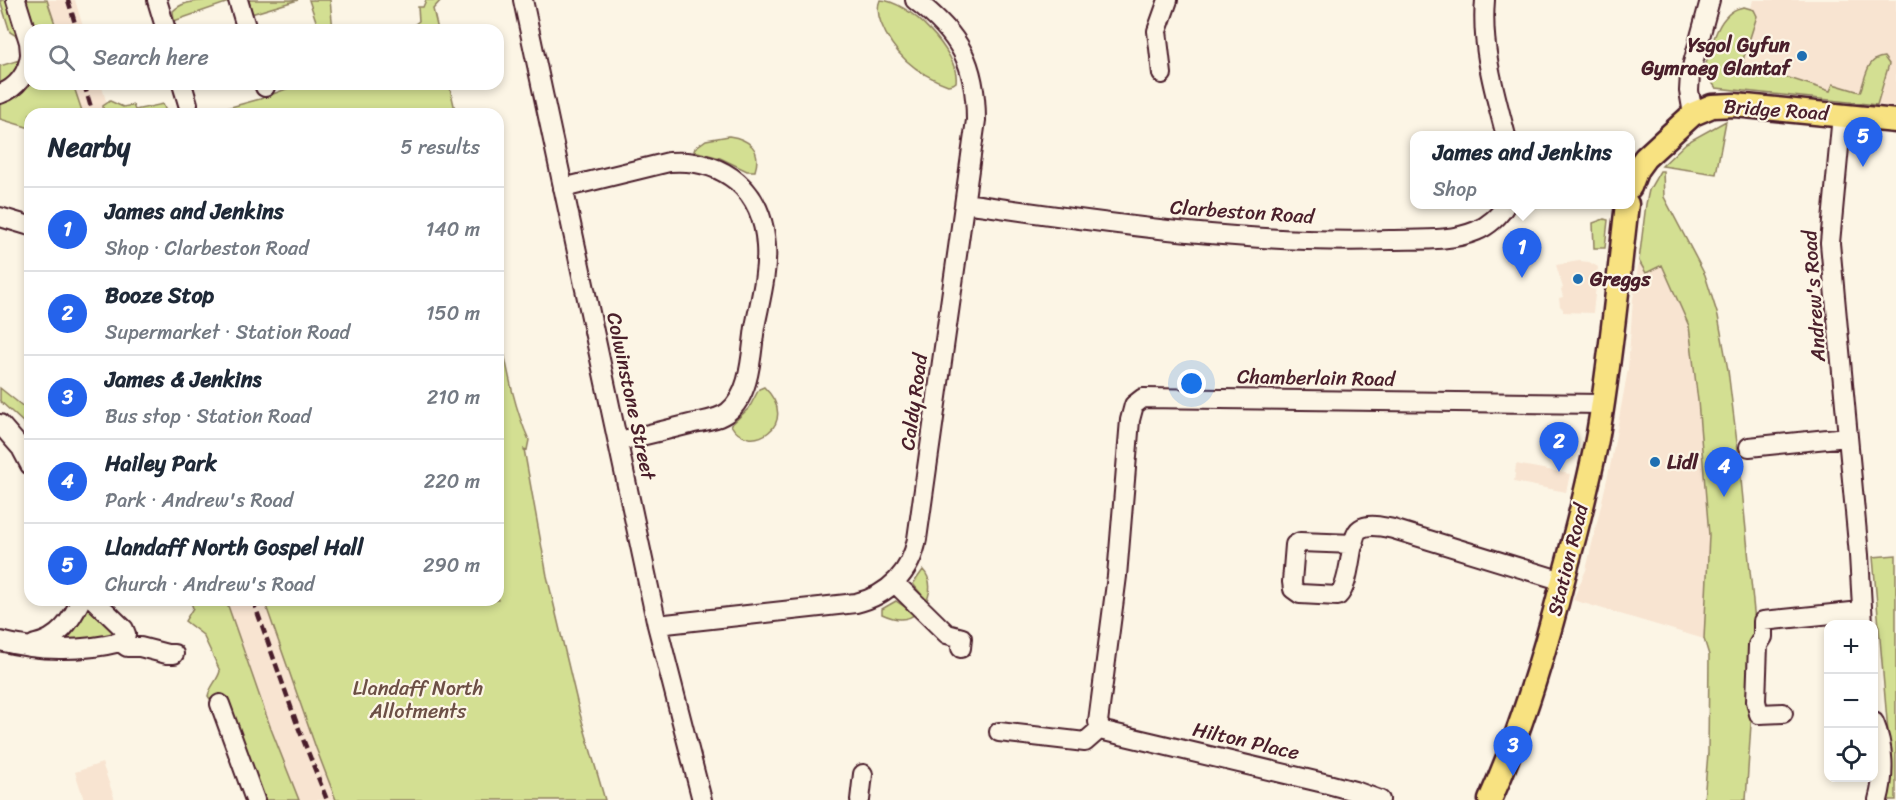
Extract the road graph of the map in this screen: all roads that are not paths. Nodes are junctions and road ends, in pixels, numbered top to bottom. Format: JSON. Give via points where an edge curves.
{"nodes":[{"id":1,"x":16,"y":0,"type":"edge"},
{"id":2,"x":157,"y":0,"type":"edge"},
{"id":3,"x":238,"y":0,"type":"edge"},
{"id":4,"x":524,"y":0,"type":"edge"},
{"id":5,"x":915,"y":0,"type":"edge"},
{"id":6,"x":1168,"y":0,"type":"edge"},
{"id":7,"x":1485,"y":0,"type":"edge"},
{"id":8,"x":1710,"y":0,"type":"edge"},
{"id":9,"x":164,"y":24,"type":"edge"},
{"id":10,"x":245,"y":24,"type":"edge"},
{"id":11,"x":24,"y":26,"type":"edge"},
{"id":12,"x":24,"y":74,"type":"edge"},
{"id":13,"x":1162,"y":74,"type":"dead end"},
{"id":14,"x":184,"y":90,"type":"edge"},
{"id":15,"x":0,"y":94,"type":"edge"},
{"id":16,"x":188,"y":104,"type":"dead end"},
{"id":17,"x":1693,"y":114,"type":"junction"},
{"id":18,"x":1842,"y":115,"type":"junction"},
{"id":19,"x":1896,"y":122,"type":"edge"},
{"id":20,"x":1505,"y":131,"type":"edge"},
{"id":21,"x":1635,"y":174,"type":"edge"},
{"id":22,"x":563,"y":188,"type":"junction"},
{"id":23,"x":965,"y":203,"type":"junction"},
{"id":24,"x":1502,"y":209,"type":"edge"},
{"id":25,"x":1626,"y":209,"type":"edge"},
{"id":26,"x":0,"y":217,"type":"edge"},
{"id":27,"x":24,"y":224,"type":"edge"},
{"id":28,"x":1603,"y":404,"type":"junction"},
{"id":29,"x":0,"y":424,"type":"edge"},
{"id":30,"x":1847,"y":437,"type":"junction"},
{"id":31,"x":619,"y":441,"type":"junction"},
{"id":32,"x":1749,"y":447,"type":"dead end"},
{"id":33,"x":24,"y":454,"type":"edge"},
{"id":34,"x":1357,"y":536,"type":"dead end"},
{"id":35,"x":1563,"y":581,"type":"junction"},
{"id":36,"x":895,"y":583,"type":"junction"},
{"id":37,"x":78,"y":606,"type":"edge"},
{"id":38,"x":100,"y":606,"type":"edge"},
{"id":39,"x":1862,"y":618,"type":"edge"},
{"id":40,"x":657,"y":626,"type":"junction"},
{"id":41,"x":0,"y":641,"type":"edge"},
{"id":42,"x":120,"y":642,"type":"junction"},
{"id":43,"x":27,"y":646,"type":"junction"},
{"id":44,"x":961,"y":648,"type":"dead end"},
{"id":45,"x":174,"y":654,"type":"dead end"},
{"id":46,"x":220,"y":704,"type":"dead end"},
{"id":47,"x":1783,"y":713,"type":"dead end"},
{"id":48,"x":1099,"y":725,"type":"junction"},
{"id":49,"x":1876,"y":728,"type":"edge"},
{"id":50,"x":999,"y":732,"type":"dead end"},
{"id":51,"x":863,"y":774,"type":"dead end"},
{"id":52,"x":255,"y":800,"type":"edge"},
{"id":53,"x":702,"y":800,"type":"edge"},
{"id":54,"x":860,"y":800,"type":"edge"},
{"id":55,"x":1380,"y":800,"type":"edge"},
{"id":56,"x":1490,"y":800,"type":"edge"},
{"id":57,"x":1878,"y":800,"type":"edge"}],
"edges":[{"from":1,"to":11,"type":"street"},
{"from":2,"to":9,"type":"street"},
{"from":3,"to":10,"type":"street"},
{"from":4,"to":22,"type":"street","name":"Colwinstone Street"},
{"from":5,"to":23,"type":"street","name":"Caldy Road","via":[[953,36],[973,81],[976,120]]},
{"from":6,"to":13,"type":"street","via":[[1157,31]]},
{"from":7,"to":20,"type":"street","via":[[1487,60]]},
{"from":8,"to":17,"type":"street","via":[[1690,74]]},
{"from":12,"to":15,"type":"street"},
{"from":14,"to":16,"type":"street"},
{"from":17,"to":18,"type":"main road","name":"Bridge Road","via":[[1712,106],[1728,105]]},
{"from":17,"to":21,"type":"main road","via":[[1645,158]]},
{"from":18,"to":19,"type":"main road","name":"Bridge Road"},
{"from":18,"to":30,"type":"street","name":"Andrew's Road","via":[[1830,243]]},
{"from":22,"to":31,"type":"street","name":"Colwinstone Street"},
{"from":22,"to":31,"type":"street","via":[[669,162],[686,160],[708,165],[742,185],[765,234],[766,262],[749,368],[736,404],[719,418]]},
{"from":23,"to":24,"type":"street","name":"Clarbeston Road","via":[[1211,234],[1371,241],[1461,236],[1487,225]]},
{"from":23,"to":36,"type":"street","name":"Caldy Road","via":[[915,549]]},
{"from":25,"to":28,"type":"main road","name":"Station Road"},
{"from":26,"to":27,"type":"street"},
{"from":28,"to":35,"type":"main road","name":"Station Road"},
{"from":28,"to":48,"type":"street","name":"Chamberlain Road","via":[[1138,400],[1130,420]]},
{"from":29,"to":33,"type":"street"},
{"from":30,"to":32,"type":"street"},
{"from":30,"to":39,"type":"street","name":"Andrew's Road"},
{"from":31,"to":40,"type":"street","name":"Colwinstone Street"},
{"from":34,"to":35,"type":"street","via":[[1381,527],[1393,529]]},
{"from":35,"to":56,"type":"main road","name":"Station Road","via":[[1529,698]]},
{"from":36,"to":40,"type":"street","name":"Caldy Road","via":[[877,596],[856,603]]},
{"from":36,"to":44,"type":"street","via":[[947,634],[962,638]]},
{"from":37,"to":43,"type":"street","via":[[57,635]]},
{"from":38,"to":42,"type":"street","via":[[124,629],[126,634]]},
{"from":39,"to":47,"type":"street","name":"Andrew's Road","via":[[1763,621],[1763,637],[1758,645],[1759,714]]},
{"from":40,"to":53,"type":"street","name":"Colwinstone Street"},
{"from":41,"to":43,"type":"street"},
{"from":42,"to":43,"type":"street","via":[[87,648]]},
{"from":42,"to":45,"type":"street","via":[[127,647]]},
{"from":46,"to":52,"type":"street"},
{"from":48,"to":50,"type":"street","via":[[1085,741]]},
{"from":48,"to":55,"type":"street","name":"Hilton Place","via":[[1104,731],[1338,786]]},
{"from":49,"to":57,"type":"street","via":[[1883,769]]},
{"from":51,"to":54,"type":"street"}]}
